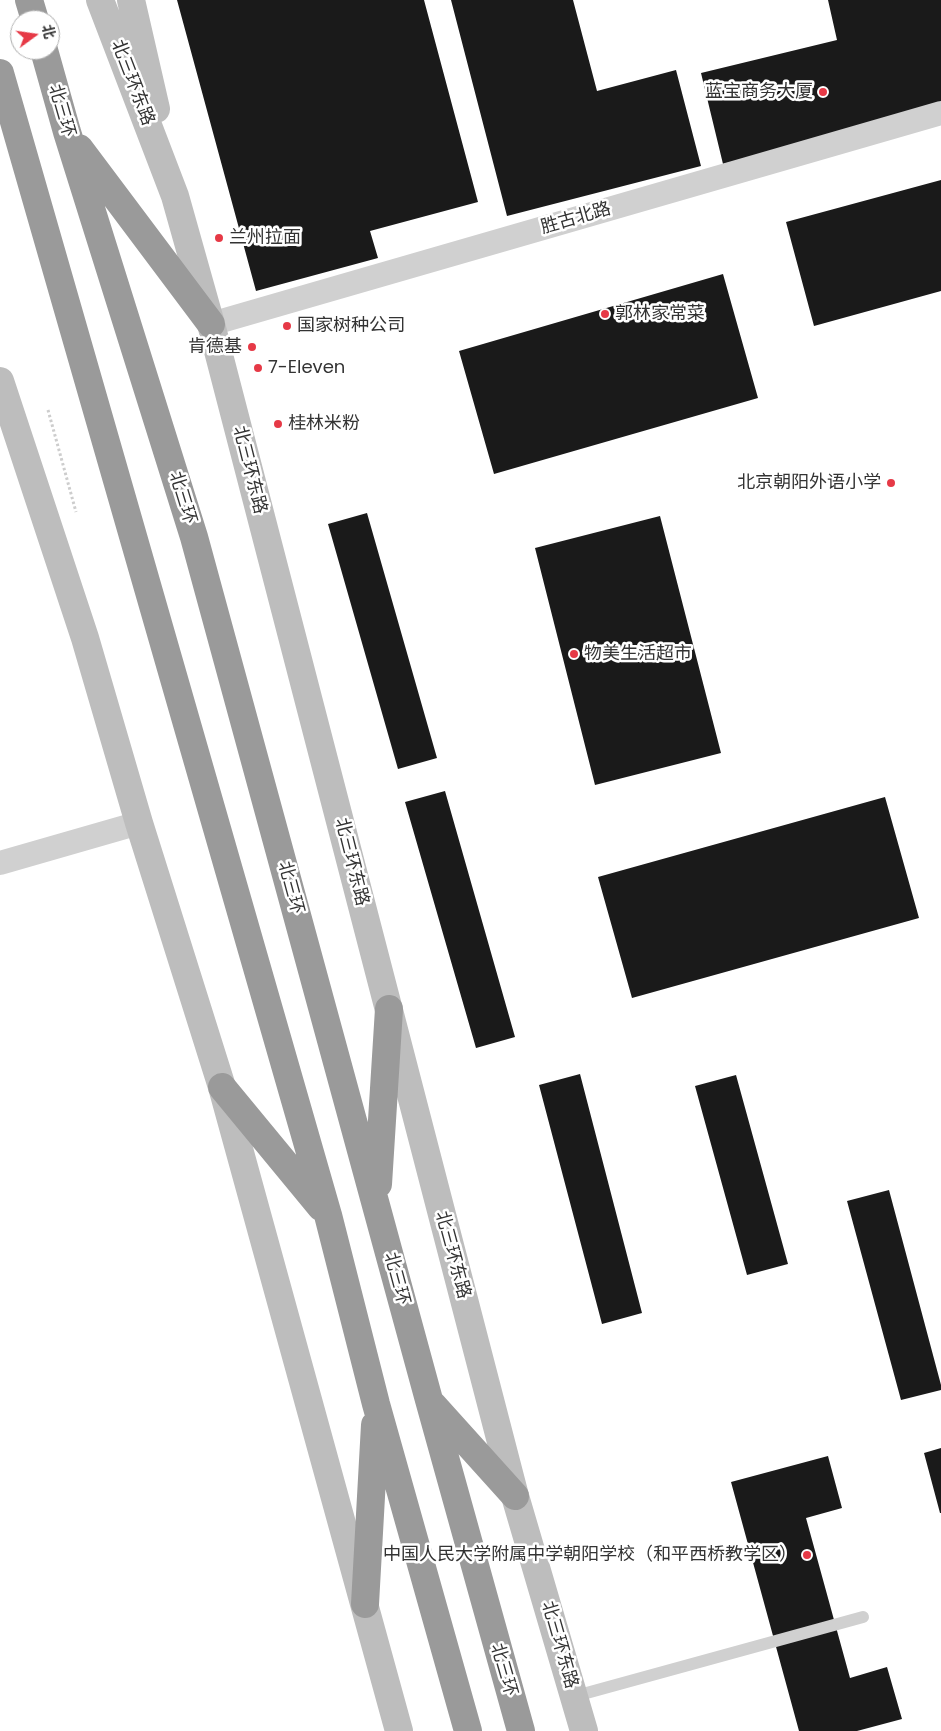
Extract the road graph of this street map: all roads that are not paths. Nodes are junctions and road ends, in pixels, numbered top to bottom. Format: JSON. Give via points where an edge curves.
{"nodes":[{"id":1,"x":100,"y":0,"type":"edge"},
{"id":2,"x":131,"y":0,"type":"edge"},
{"id":3,"x":47,"y":60,"type":"edge"},
{"id":4,"x":0,"y":73,"type":"edge"},
{"id":5,"x":941,"y":113,"type":"edge"},
{"id":6,"x":67,"y":132,"type":"junction"},
{"id":7,"x":175,"y":196,"type":"junction"},
{"id":8,"x":212,"y":324,"type":"junction"},
{"id":9,"x":0,"y":382,"type":"edge"},
{"id":10,"x":139,"y":823,"type":"junction"},
{"id":11,"x":0,"y":863,"type":"edge"},
{"id":12,"x":389,"y":1009,"type":"junction"},
{"id":13,"x":222,"y":1087,"type":"junction"},
{"id":14,"x":376,"y":1205,"type":"junction"},
{"id":15,"x":328,"y":1215,"type":"junction"},
{"id":16,"x":429,"y":1400,"type":"junction"},
{"id":17,"x":376,"y":1404,"type":"junction"},
{"id":18,"x":515,"y":1496,"type":"junction"},
{"id":19,"x":365,"y":1604,"type":"junction"},
{"id":20,"x":863,"y":1617,"type":"dead end"},
{"id":21,"x":570,"y":1698,"type":"junction"},
{"id":22,"x":399,"y":1731,"type":"edge"},
{"id":23,"x":468,"y":1731,"type":"edge"},
{"id":24,"x":521,"y":1731,"type":"edge"},
{"id":25,"x":584,"y":1731,"type":"edge"}],
"edges":[{"from":1,"to":7,"type":"street","name":"北三环东路"},
{"from":2,"to":7,"type":"street"},
{"from":3,"to":6,"type":"highway","name":"北三环"},
{"from":4,"to":15,"type":"highway"},
{"from":5,"to":8,"type":"street","name":"胜古北路"},
{"from":6,"to":8,"type":"highway"},
{"from":6,"to":14,"type":"highway","name":"北三环","via":[[194,537]]},
{"from":7,"to":8,"type":"street","name":"北三环东路"},
{"from":8,"to":12,"type":"street","name":"北三环东路"},
{"from":9,"to":10,"type":"street","via":[[85,638]]},
{"from":10,"to":11,"type":"street"},
{"from":10,"to":13,"type":"street"},
{"from":12,"to":14,"type":"highway"},
{"from":12,"to":18,"type":"street","name":"北三环东路"},
{"from":13,"to":15,"type":"highway"},
{"from":13,"to":19,"type":"street"},
{"from":14,"to":16,"type":"highway","name":"北三环"},
{"from":15,"to":17,"type":"highway"},
{"from":16,"to":18,"type":"highway"},
{"from":16,"to":24,"type":"highway","name":"北三环"},
{"from":17,"to":19,"type":"highway"},
{"from":17,"to":23,"type":"highway"},
{"from":18,"to":21,"type":"street","name":"北三环东路"},
{"from":19,"to":22,"type":"street"},
{"from":20,"to":21,"type":"lane"},
{"from":21,"to":25,"type":"street","name":"北三环东路"}]}
